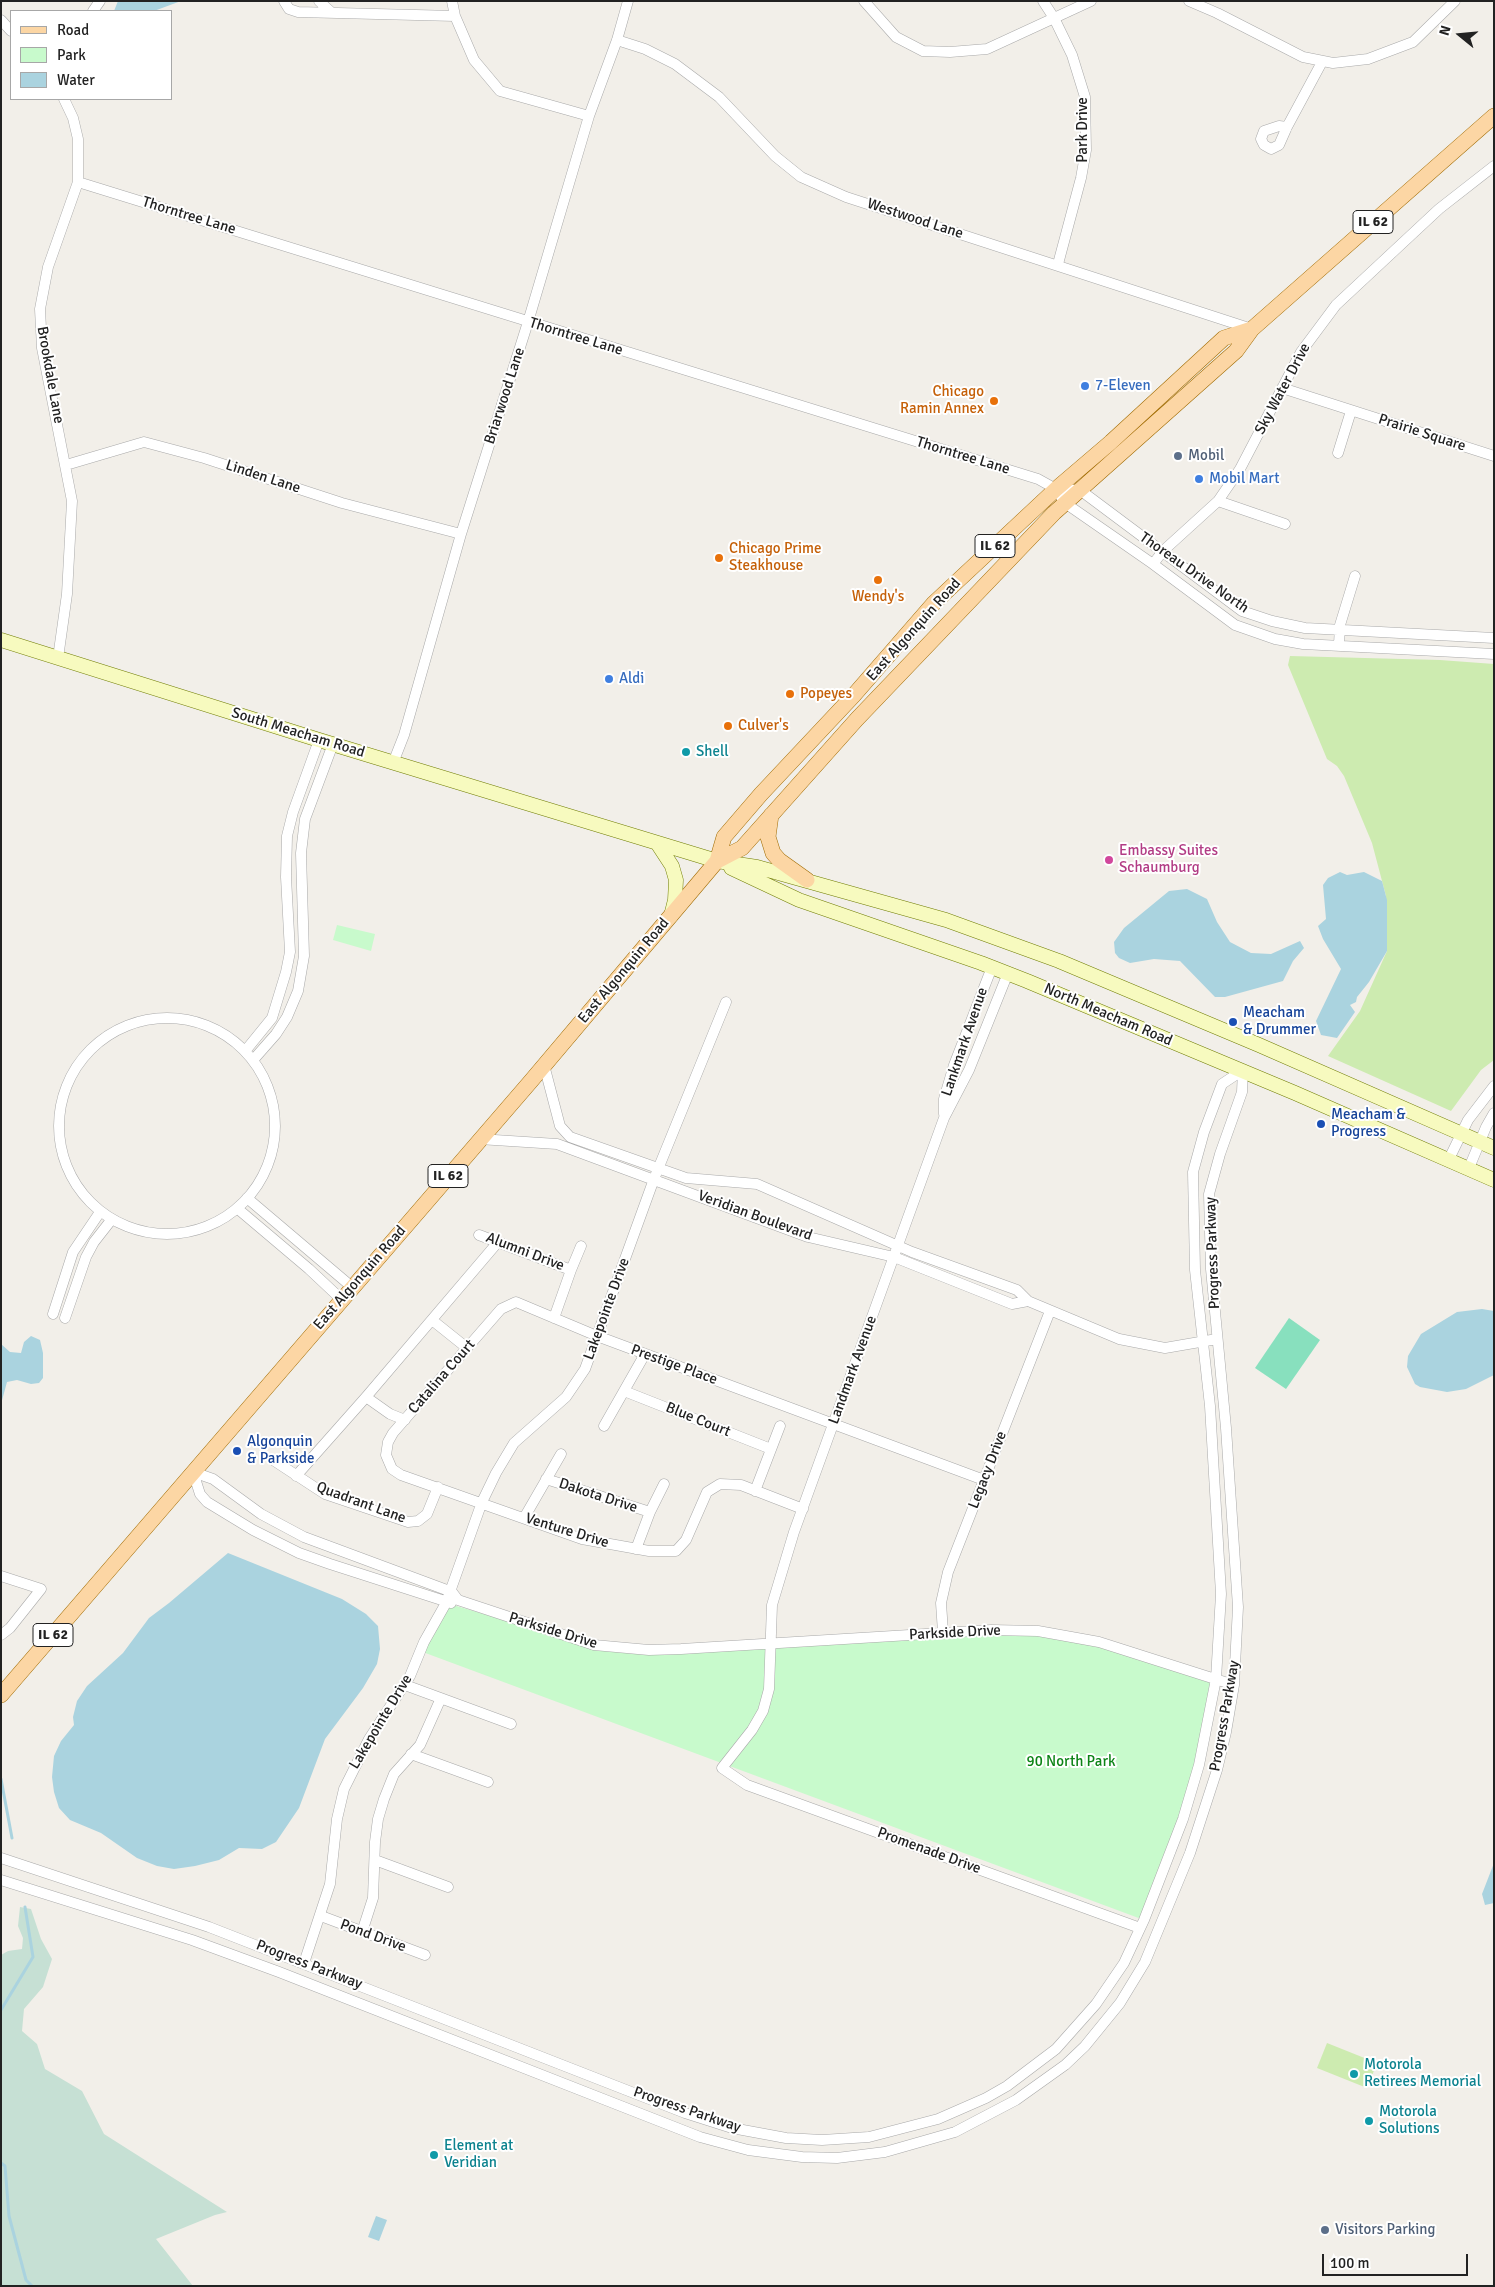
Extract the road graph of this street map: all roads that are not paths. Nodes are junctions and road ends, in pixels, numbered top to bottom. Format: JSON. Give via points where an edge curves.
{"nodes":[{"id":1,"x":284,"y":1,"type":"edge"},
{"id":2,"x":319,"y":1,"type":"edge"},
{"id":3,"x":452,"y":1,"type":"edge"},
{"id":4,"x":628,"y":1,"type":"edge"},
{"id":5,"x":864,"y":1,"type":"edge"},
{"id":6,"x":1043,"y":1,"type":"edge"},
{"id":7,"x":1091,"y":1,"type":"edge"},
{"id":8,"x":1189,"y":1,"type":"edge"},
{"id":9,"x":1456,"y":1,"type":"edge"},
{"id":10,"x":331,"y":12,"type":"junction"},
{"id":11,"x":455,"y":16,"type":"junction"},
{"id":12,"x":1054,"y":18,"type":"junction"},
{"id":13,"x":1,"y":20,"type":"edge"},
{"id":14,"x":10,"y":30,"type":"edge"},
{"id":15,"x":617,"y":40,"type":"junction"},
{"id":16,"x":1322,"y":62,"type":"junction"},
{"id":17,"x":64,"y":100,"type":"edge"},
{"id":18,"x":589,"y":116,"type":"junction"},
{"id":19,"x":1494,"y":116,"type":"edge"},
{"id":20,"x":1287,"y":127,"type":"dead end"},
{"id":21,"x":1494,"y":166,"type":"edge"},
{"id":22,"x":78,"y":182,"type":"junction"},
{"id":23,"x":1058,"y":264,"type":"junction"},
{"id":24,"x":528,"y":322,"type":"junction"},
{"id":25,"x":1252,"y":328,"type":"junction"},
{"id":26,"x":1282,"y":388,"type":"junction"},
{"id":27,"x":1351,"y":411,"type":"junction"},
{"id":28,"x":1338,"y":453,"type":"dead end"},
{"id":29,"x":1494,"y":456,"type":"edge"},
{"id":30,"x":66,"y":465,"type":"junction"},
{"id":31,"x":1056,"y":488,"type":"junction"},
{"id":32,"x":1080,"y":490,"type":"junction"},
{"id":33,"x":1218,"y":501,"type":"junction"},
{"id":34,"x":1065,"y":503,"type":"junction"},
{"id":35,"x":1285,"y":524,"type":"dead end"},
{"id":36,"x":461,"y":534,"type":"junction"},
{"id":37,"x":1163,"y":551,"type":"junction"},
{"id":38,"x":1153,"y":564,"type":"junction"},
{"id":39,"x":1355,"y":576,"type":"dead end"},
{"id":40,"x":1340,"y":629,"type":"junction"},
{"id":41,"x":1494,"y":638,"type":"edge"},
{"id":42,"x":1,"y":640,"type":"edge"},
{"id":43,"x":1339,"y":646,"type":"junction"},
{"id":44,"x":1494,"y":654,"type":"edge"},
{"id":45,"x":58,"y":658,"type":"junction"},
{"id":46,"x":319,"y":740,"type":"junction"},
{"id":47,"x":333,"y":744,"type":"junction"},
{"id":48,"x":393,"y":763,"type":"junction"},
{"id":49,"x":771,"y":815,"type":"junction"},
{"id":50,"x":596,"y":824,"type":"joint"},
{"id":51,"x":658,"y":843,"type":"junction"},
{"id":52,"x":717,"y":861,"type":"junction"},
{"id":53,"x":808,"y":880,"type":"junction"},
{"id":54,"x":671,"y":916,"type":"junction"},
{"id":55,"x":992,"y":967,"type":"junction"},
{"id":56,"x":1008,"y":973,"type":"junction"},
{"id":57,"x":726,"y":1002,"type":"dead end"},
{"id":58,"x":246,"y":1050,"type":"junction"},
{"id":59,"x":254,"y":1059,"type":"junction"},
{"id":60,"x":544,"y":1065,"type":"junction"},
{"id":61,"x":1243,"y":1070,"type":"junction"},
{"id":62,"x":1494,"y":1086,"type":"edge"},
{"id":63,"x":1494,"y":1113,"type":"edge"},
{"id":64,"x":944,"y":1118,"type":"junction"},
{"id":65,"x":1462,"y":1133,"type":"junction"},
{"id":66,"x":479,"y":1139,"type":"junction"},
{"id":67,"x":1480,"y":1141,"type":"junction"},
{"id":68,"x":1494,"y":1148,"type":"edge"},
{"id":69,"x":1450,"y":1159,"type":"junction"},
{"id":70,"x":658,"y":1168,"type":"junction"},
{"id":71,"x":1469,"y":1168,"type":"junction"},
{"id":72,"x":654,"y":1179,"type":"junction"},
{"id":73,"x":1494,"y":1180,"type":"edge"},
{"id":74,"x":247,"y":1198,"type":"junction"},
{"id":75,"x":238,"y":1209,"type":"junction"},
{"id":76,"x":100,"y":1212,"type":"junction"},
{"id":77,"x":112,"y":1220,"type":"junction"},
{"id":78,"x":479,"y":1234,"type":"dead end"},
{"id":79,"x":498,"y":1242,"type":"junction"},
{"id":80,"x":898,"y":1245,"type":"junction"},
{"id":81,"x":581,"y":1246,"type":"dead end"},
{"id":82,"x":894,"y":1257,"type":"junction"},
{"id":83,"x":571,"y":1270,"type":"junction"},
{"id":84,"x":352,"y":1287,"type":"junction"},
{"id":85,"x":341,"y":1299,"type":"junction"},
{"id":86,"x":1028,"y":1301,"type":"junction"},
{"id":87,"x":516,"y":1302,"type":"joint"},
{"id":88,"x":1050,"y":1311,"type":"junction"},
{"id":89,"x":53,"y":1314,"type":"dead end"},
{"id":90,"x":65,"y":1318,"type":"dead end"},
{"id":91,"x":554,"y":1318,"type":"junction"},
{"id":92,"x":432,"y":1320,"type":"junction"},
{"id":93,"x":597,"y":1336,"type":"junction"},
{"id":94,"x":1217,"y":1339,"type":"junction"},
{"id":95,"x":1203,"y":1341,"type":"junction"},
{"id":96,"x":467,"y":1348,"type":"junction"},
{"id":97,"x":645,"y":1354,"type":"junction"},
{"id":98,"x":624,"y":1391,"type":"junction"},
{"id":99,"x":366,"y":1397,"type":"junction"},
{"id":100,"x":405,"y":1420,"type":"junction"},
{"id":101,"x":835,"y":1423,"type":"junction"},
{"id":102,"x":604,"y":1426,"type":"dead end"},
{"id":103,"x":780,"y":1426,"type":"dead end"},
{"id":104,"x":771,"y":1449,"type":"junction"},
{"id":105,"x":561,"y":1454,"type":"dead end"},
{"id":106,"x":273,"y":1460,"type":"dead end"},
{"id":107,"x":388,"y":1464,"type":"joint"},
{"id":108,"x":194,"y":1472,"type":"junction"},
{"id":109,"x":296,"y":1476,"type":"junction"},
{"id":110,"x":546,"y":1479,"type":"junction"},
{"id":111,"x":984,"y":1480,"type":"junction"},
{"id":112,"x":664,"y":1484,"type":"dead end"},
{"id":113,"x":438,"y":1488,"type":"junction"},
{"id":114,"x":756,"y":1490,"type":"junction"},
{"id":115,"x":482,"y":1502,"type":"junction"},
{"id":116,"x":803,"y":1509,"type":"junction"},
{"id":117,"x":650,"y":1512,"type":"junction"},
{"id":118,"x":524,"y":1518,"type":"junction"},
{"id":119,"x":636,"y":1549,"type":"junction"},
{"id":120,"x":1,"y":1576,"type":"edge"},
{"id":121,"x":450,"y":1591,"type":"junction"},
{"id":122,"x":458,"y":1600,"type":"junction"},
{"id":123,"x":446,"y":1603,"type":"junction"},
{"id":124,"x":943,"y":1632,"type":"junction"},
{"id":125,"x":1,"y":1635,"type":"edge"},
{"id":126,"x":770,"y":1645,"type":"junction"},
{"id":127,"x":1216,"y":1679,"type":"junction"},
{"id":128,"x":405,"y":1685,"type":"junction"},
{"id":129,"x":1234,"y":1685,"type":"junction"},
{"id":130,"x":1,"y":1695,"type":"edge"},
{"id":131,"x":441,"y":1698,"type":"junction"},
{"id":132,"x":511,"y":1724,"type":"dead end"},
{"id":133,"x":411,"y":1754,"type":"junction"},
{"id":134,"x":722,"y":1768,"type":"joint"},
{"id":135,"x":488,"y":1782,"type":"dead end"},
{"id":136,"x":1,"y":1858,"type":"edge"},
{"id":137,"x":375,"y":1860,"type":"junction"},
{"id":138,"x":1,"y":1880,"type":"edge"},
{"id":139,"x":448,"y":1886,"type":"dead end"},
{"id":140,"x":321,"y":1916,"type":"junction"},
{"id":141,"x":1140,"y":1928,"type":"junction"},
{"id":142,"x":362,"y":1932,"type":"junction"},
{"id":143,"x":425,"y":1955,"type":"dead end"},
{"id":144,"x":304,"y":1963,"type":"junction"},
{"id":145,"x":585,"y":2073,"type":"junction"},
{"id":146,"x":579,"y":2091,"type":"junction"}],
"edges":[{"from":1,"to":10,"type":"street","via":[[289,9],[298,12]]},
{"from":2,"to":10,"type":"street"},
{"from":3,"to":11,"type":"street"},
{"from":4,"to":15,"type":"street","name":"Briarwood Lane"},
{"from":5,"to":12,"type":"street","via":[[896,38],[923,51],[988,49]]},
{"from":6,"to":12,"type":"street","name":"Park Drive"},
{"from":7,"to":12,"type":"street"},
{"from":8,"to":16,"type":"street","via":[[1303,57]]},
{"from":9,"to":16,"type":"street","via":[[1413,42],[1368,59]]},
{"from":10,"to":11,"type":"street"},
{"from":11,"to":18,"type":"street","via":[[474,60],[500,90]]},
{"from":12,"to":23,"type":"street","name":"Park Drive","via":[[1072,55],[1085,97],[1086,141],[1082,178]]},
{"from":13,"to":14,"type":"street"},
{"from":15,"to":18,"type":"street","name":"Briarwood Lane"},
{"from":15,"to":23,"type":"street","name":"Westwood Lane","via":[[675,64],[719,97],[775,156],[801,177],[846,197]]},
{"from":16,"to":20,"type":"street"},
{"from":17,"to":22,"type":"street","name":"Brookdale Lane","via":[[78,138]]},
{"from":18,"to":24,"type":"street","name":"Briarwood Lane"},
{"from":19,"to":25,"type":"main road","name":"East Algonquin Road","number":"IL 62"},
{"from":21,"to":26,"type":"street","name":"Sky Water Drive","via":[[1439,209],[1336,305],[1301,352]]},
{"from":22,"to":24,"type":"street","name":"Thorntree Lane"},
{"from":22,"to":30,"type":"street","name":"Brookdale Lane","via":[[48,267],[40,309],[42,348]]},
{"from":23,"to":25,"type":"street","name":"Westwood Lane"},
{"from":24,"to":31,"type":"street","name":"Thorntree Lane","via":[[1038,479]]},
{"from":24,"to":36,"type":"street","name":"Briarwood Lane"},
{"from":25,"to":31,"type":"main road","name":"East Algonquin Road","number":"IL 62","via":[[1224,338]]},
{"from":25,"to":32,"type":"main road","name":"East Algonquin Road","number":"IL 62","via":[[1236,351]]},
{"from":26,"to":27,"type":"street","name":"Prairie Square"},
{"from":26,"to":33,"type":"street","name":"Sky Water Drive","via":[[1240,469]]},
{"from":27,"to":28,"type":"street"},
{"from":27,"to":29,"type":"street","name":"Prairie Square"},
{"from":30,"to":36,"type":"street","name":"Linden Lane","via":[[144,442],[342,503]]},
{"from":30,"to":45,"type":"street","name":"Brookdale Lane","via":[[72,501],[71,539]]},
{"from":31,"to":32,"type":"street"},
{"from":31,"to":34,"type":"street"},
{"from":31,"to":52,"type":"main road","name":"East Algonquin Road","number":"IL 62","via":[[934,603],[724,837]]},
{"from":32,"to":34,"type":"main road","name":"East Algonquin Road","number":"IL 62"},
{"from":32,"to":37,"type":"street","name":"Thoreau Drive North"},
{"from":33,"to":35,"type":"street"},
{"from":33,"to":37,"type":"street","name":"Sky Water Drive"},
{"from":34,"to":38,"type":"street","name":"Thoreau Drive North"},
{"from":34,"to":49,"type":"main road","name":"East Algonquin Road","number":"IL 62","via":[[889,685]]},
{"from":36,"to":48,"type":"street","name":"Briarwood Lane","via":[[404,735]]},
{"from":37,"to":38,"type":"street","name":"Sky Water Drive"},
{"from":37,"to":40,"type":"street","name":"Thoreau Drive North","via":[[1242,611],[1305,628]]},
{"from":38,"to":43,"type":"street","name":"Thoreau Drive North","via":[[1235,625],[1275,639]]},
{"from":39,"to":40,"type":"street"},
{"from":40,"to":41,"type":"street","name":"Thoreau Drive North"},
{"from":40,"to":43,"type":"street"},
{"from":42,"to":45,"type":"main road","name":"South Meacham Road"},
{"from":43,"to":44,"type":"street","name":"Thoreau Drive North"},
{"from":45,"to":46,"type":"main road","name":"South Meacham Road"},
{"from":46,"to":47,"type":"main road","name":"South Meacham Road"},
{"from":46,"to":58,"type":"street","via":[[292,812],[287,836],[290,952],[286,972],[272,1018]]},
{"from":47,"to":48,"type":"main road","name":"South Meacham Road"},
{"from":47,"to":59,"type":"street","via":[[305,819],[301,853],[304,956],[298,991],[276,1034]]},
{"from":48,"to":50,"type":"main road","name":"South Meacham Road"},
{"from":49,"to":52,"type":"main road","name":"East Algonquin Road","number":"IL 62","via":[[742,848]]},
{"from":49,"to":53,"type":"main road","via":[[768,837],[773,853]]},
{"from":50,"to":51,"type":"main road","name":"North Meacham Road"},
{"from":51,"to":52,"type":"main road","name":"North Meacham Road"},
{"from":51,"to":54,"type":"main road","via":[[672,866],[676,880]]},
{"from":52,"to":53,"type":"main road","name":"North Meacham Road"},
{"from":52,"to":54,"type":"main road","name":"East Algonquin Road","number":"IL 62"},
{"from":52,"to":55,"type":"main road","name":"North Meacham Road","via":[[799,900]]},
{"from":53,"to":65,"type":"main road","name":"North Meacham Road","via":[[946,920],[1051,958]]},
{"from":54,"to":60,"type":"main road","name":"East Algonquin Road","number":"IL 62"},
{"from":55,"to":56,"type":"main road","name":"North Meacham Road"},
{"from":55,"to":64,"type":"street","name":"Lankmark Avenue","via":[[954,1065],[944,1099]]},
{"from":56,"to":61,"type":"main road","name":"North Meacham Road"},
{"from":56,"to":64,"type":"street","name":"Landmark Avenue","via":[[969,1070]]},
{"from":57,"to":70,"type":"street","name":"Lakepointe Drive"},
{"from":58,"to":59,"type":"street"},
{"from":58,"to":76,"type":"street","via":[[225,1036],[180,1019],[151,1018],[110,1034],[82,1059],[72,1072],[63,1094],[60,1149],[78,1189]]},
{"from":59,"to":74,"type":"street","via":[[270,1092],[274,1126],[267,1164]]},
{"from":60,"to":66,"type":"main road","name":"East Algonquin Road","number":"IL 62"},
{"from":60,"to":70,"type":"street","name":"Veridian Boulevard","via":[[560,1126],[570,1137]]},
{"from":61,"to":69,"type":"main road","name":"North Meacham Road"},
{"from":61,"to":94,"type":"street","name":"Progress Parkway","via":[[1240,1100],[1209,1194]]},
{"from":61,"to":95,"type":"street","name":"Progress Parkway","via":[[1222,1084],[1193,1172],[1195,1270]]},
{"from":62,"to":65,"type":"street"},
{"from":63,"to":67,"type":"street"},
{"from":64,"to":80,"type":"street","name":"Landmark Avenue"},
{"from":65,"to":67,"type":"main road","name":"North Meacham Road"},
{"from":65,"to":69,"type":"street"},
{"from":66,"to":72,"type":"street","name":"Veridian Boulevard","via":[[557,1144]]},
{"from":66,"to":84,"type":"main road","name":"East Algonquin Road","number":"IL 62"},
{"from":67,"to":68,"type":"main road","name":"North Meacham Road"},
{"from":67,"to":71,"type":"street"},
{"from":69,"to":71,"type":"main road","name":"North Meacham Road"},
{"from":70,"to":72,"type":"street","name":"Lakepointe Drive"},
{"from":70,"to":80,"type":"street","name":"Veridian Boulevard","via":[[686,1178],[757,1184]]},
{"from":71,"to":73,"type":"main road","name":"North Meacham Road"},
{"from":72,"to":82,"type":"street","name":"Veridian Boulevard","via":[[808,1237]]},
{"from":72,"to":93,"type":"street","name":"Lakepointe Drive"},
{"from":74,"to":75,"type":"street"},
{"from":74,"to":84,"type":"street"},
{"from":75,"to":77,"type":"street","via":[[214,1223],[185,1233],[148,1233]]},
{"from":75,"to":85,"type":"street"},
{"from":76,"to":77,"type":"street"},
{"from":76,"to":89,"type":"street","via":[[73,1252]]},
{"from":77,"to":90,"type":"street","via":[[86,1257]]},
{"from":78,"to":79,"type":"street","name":"Alumni Drive"},
{"from":79,"to":83,"type":"street","name":"Alumni Drive"},
{"from":79,"to":92,"type":"street","name":"Quadrant Lane"},
{"from":80,"to":82,"type":"street","name":"Landmark Avenue"},
{"from":80,"to":86,"type":"street","name":"Veridian Boulevard","via":[[1017,1290]]},
{"from":81,"to":83,"type":"street","name":"Alumni Drive"},
{"from":82,"to":86,"type":"street","name":"Veridian Boulevard","via":[[1012,1304]]},
{"from":82,"to":101,"type":"street","name":"Landmark Avenue"},
{"from":83,"to":91,"type":"street","name":"Alumni Drive"},
{"from":84,"to":85,"type":"main road","name":"East Algonquin Road","number":"IL 62"},
{"from":85,"to":108,"type":"main road","name":"East Algonquin Road","number":"IL 62"},
{"from":86,"to":88,"type":"street","name":"Veridian Boulevard"},
{"from":87,"to":91,"type":"street","name":"Prestige Place"},
{"from":87,"to":96,"type":"street","name":"Catalina Court","via":[[501,1309]]},
{"from":88,"to":95,"type":"street","name":"Veridian Boulevard","via":[[1119,1339],[1165,1348]]},
{"from":88,"to":111,"type":"street","name":"Legacy Drive"},
{"from":91,"to":93,"type":"street","name":"Prestige Place"},
{"from":92,"to":96,"type":"street"},
{"from":92,"to":99,"type":"street","name":"Quadrant Lane"},
{"from":93,"to":97,"type":"street","name":"Prestige Place"},
{"from":93,"to":115,"type":"street","name":"Lakepointe Drive","via":[[585,1369],[566,1397],[514,1444]]},
{"from":94,"to":95,"type":"street","name":"Veridian Boulevard"},
{"from":94,"to":129,"type":"street","name":"Progress Parkway","via":[[1236,1550],[1238,1607]]},
{"from":95,"to":127,"type":"street","name":"Progress Parkway","via":[[1219,1537],[1221,1594]]},
{"from":96,"to":100,"type":"street","name":"Catalina Court"},
{"from":97,"to":98,"type":"street"},
{"from":97,"to":101,"type":"street","name":"Prestige Place"},
{"from":98,"to":102,"type":"street"},
{"from":98,"to":104,"type":"street","name":"Blue Court"},
{"from":99,"to":100,"type":"street"},
{"from":99,"to":109,"type":"street","name":"Quadrant Lane"},
{"from":100,"to":107,"type":"street","name":"Catalina Court","via":[[388,1442]]},
{"from":101,"to":111,"type":"street","name":"Prestige Place"},
{"from":101,"to":116,"type":"street","name":"Landmark Avenue"},
{"from":103,"to":104,"type":"street"},
{"from":104,"to":114,"type":"street"},
{"from":105,"to":110,"type":"street","name":"Dakota Drive"},
{"from":106,"to":109,"type":"street","name":"Quadrant Lane"},
{"from":107,"to":113,"type":"street","name":"Venture Drive","via":[[401,1475]]},
{"from":108,"to":121,"type":"street","name":"Parkside Drive","via":[[213,1479],[261,1514],[297,1534]]},
{"from":108,"to":123,"type":"street","via":[[200,1494],[207,1502],[253,1530],[299,1552]]},
{"from":108,"to":130,"type":"main road","name":"East Algonquin Road","number":"IL 62"},
{"from":109,"to":113,"type":"street","name":"Quadrant Lane","via":[[325,1494],[408,1522],[418,1521],[427,1514]]},
{"from":110,"to":117,"type":"street","name":"Dakota Drive"},
{"from":110,"to":118,"type":"street","name":"Dakota Drive"},
{"from":111,"to":124,"type":"street","name":"Legacy Drive","via":[[948,1572],[941,1603]]},
{"from":112,"to":117,"type":"street","name":"Dakota Drive"},
{"from":113,"to":115,"type":"street","name":"Venture Drive"},
{"from":114,"to":116,"type":"street","name":"Venture Drive"},
{"from":114,"to":119,"type":"street","name":"Venture Drive","via":[[720,1484],[706,1492],[686,1540],[676,1551]]},
{"from":115,"to":118,"type":"street","name":"Venture Drive"},
{"from":115,"to":121,"type":"street","name":"Lakepointe Drive"},
{"from":116,"to":126,"type":"street","name":"Landmark Avenue","via":[[772,1605]]},
{"from":117,"to":119,"type":"street","name":"Dakota Drive"},
{"from":118,"to":119,"type":"street","name":"Venture Drive","via":[[582,1539]]},
{"from":120,"to":125,"type":"street","via":[[41,1589]]},
{"from":121,"to":122,"type":"street","name":"Parkside Drive"},
{"from":121,"to":123,"type":"street","name":"Lakepointe Drive"},
{"from":122,"to":123,"type":"street"},
{"from":122,"to":126,"type":"street","name":"Parkside Drive","via":[[594,1645],[649,1650]]},
{"from":123,"to":128,"type":"street","name":"Lakepointe Drive"},
{"from":124,"to":126,"type":"street","name":"Parkside Drive"},
{"from":124,"to":127,"type":"street","name":"Parkside Drive","via":[[1029,1631],[1077,1637]]},
{"from":126,"to":134,"type":"street","name":"Landmark Avenue","via":[[769,1689],[763,1711]]},
{"from":127,"to":129,"type":"street","name":"Parkside Drive"},
{"from":127,"to":141,"type":"street","name":"Progress Parkway","via":[[1199,1765],[1183,1819]]},
{"from":128,"to":131,"type":"street"},
{"from":128,"to":140,"type":"street","name":"Lakepointe Drive","via":[[369,1739],[344,1789],[337,1819],[330,1884]]},
{"from":129,"to":146,"type":"street","name":"Progress Parkway","via":[[1206,1808],[1145,1962],[1120,2003],[1085,2046],[1065,2065],[1016,2100],[955,2132],[885,2152],[837,2158],[748,2150],[700,2137]]},
{"from":131,"to":132,"type":"street"},
{"from":131,"to":133,"type":"street","via":[[420,1745]]},
{"from":133,"to":135,"type":"street"},
{"from":133,"to":137,"type":"street","via":[[394,1774],[384,1799],[378,1819]]},
{"from":134,"to":141,"type":"street","name":"Promenade Drive","via":[[747,1785]]},
{"from":136,"to":144,"type":"street","name":"Progress Parkway","via":[[177,1916]]},
{"from":137,"to":139,"type":"street"},
{"from":137,"to":142,"type":"street","via":[[373,1898]]},
{"from":138,"to":146,"type":"street","name":"Progress Parkway","via":[[251,1962]]},
{"from":140,"to":142,"type":"street","name":"Pond Drive"},
{"from":140,"to":144,"type":"street","name":"Lakepointe Drive"},
{"from":141,"to":145,"type":"street","name":"Progress Parkway","via":[[1111,1984],[1056,2049],[986,2098],[938,2119],[869,2137],[786,2138],[713,2122]]},
{"from":142,"to":143,"type":"street","name":"Pond Drive"},
{"from":144,"to":145,"type":"street","name":"Progress Parkway"},
{"from":145,"to":146,"type":"street"}]}
